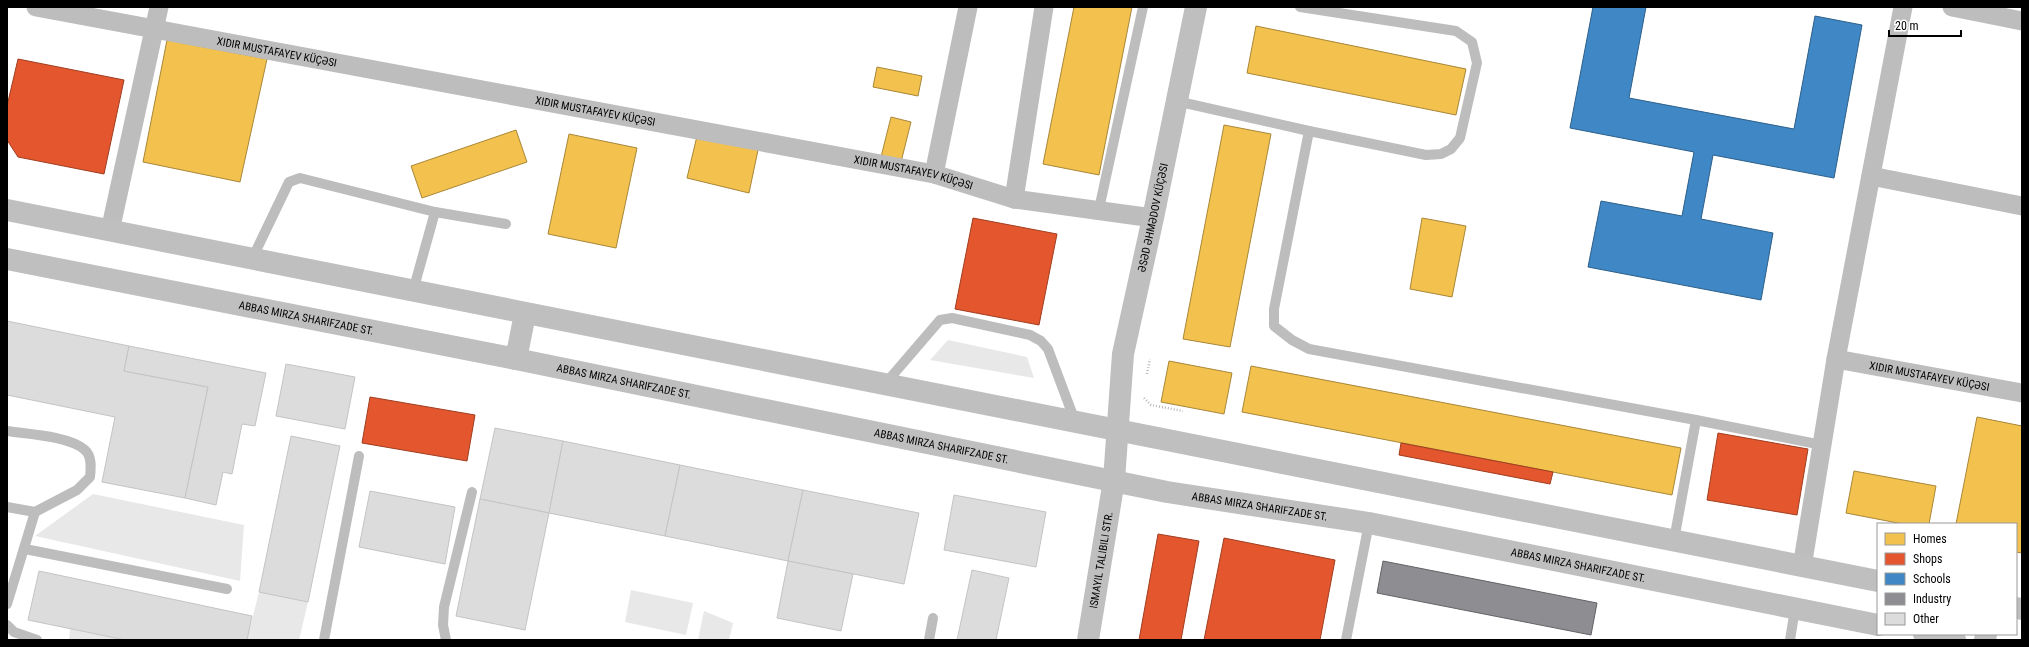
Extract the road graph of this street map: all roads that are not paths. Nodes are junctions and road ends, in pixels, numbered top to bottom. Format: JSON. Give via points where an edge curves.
{"nodes":[{"id":1,"x":36,"y":7,"type":"edge"},
{"id":2,"x":159,"y":7,"type":"edge"},
{"id":3,"x":968,"y":7,"type":"edge"},
{"id":4,"x":1044,"y":7,"type":"edge"},
{"id":5,"x":1143,"y":7,"type":"edge"},
{"id":6,"x":1196,"y":7,"type":"edge"},
{"id":7,"x":1300,"y":7,"type":"edge"},
{"id":8,"x":1903,"y":7,"type":"edge"},
{"id":9,"x":1952,"y":7,"type":"edge"},
{"id":10,"x":2022,"y":21,"type":"edge"},
{"id":11,"x":154,"y":30,"type":"junction"},
{"id":12,"x":1176,"y":101,"type":"junction"},
{"id":13,"x":1309,"y":132,"type":"junction"},
{"id":14,"x":934,"y":174,"type":"junction"},
{"id":15,"x":1871,"y":176,"type":"junction"},
{"id":16,"x":1014,"y":199,"type":"junction"},
{"id":17,"x":2022,"y":206,"type":"edge"},
{"id":18,"x":1098,"y":209,"type":"junction"},
{"id":19,"x":7,"y":210,"type":"edge"},
{"id":20,"x":435,"y":212,"type":"junction"},
{"id":21,"x":1153,"y":218,"type":"junction"},
{"id":22,"x":506,"y":224,"type":"dead end"},
{"id":23,"x":110,"y":231,"type":"junction"},
{"id":24,"x":7,"y":258,"type":"edge"},
{"id":25,"x":252,"y":259,"type":"junction"},
{"id":26,"x":414,"y":291,"type":"junction"},
{"id":27,"x":525,"y":314,"type":"junction"},
{"id":28,"x":516,"y":359,"type":"junction"},
{"id":29,"x":1836,"y":359,"type":"junction"},
{"id":30,"x":885,"y":384,"type":"junction"},
{"id":31,"x":2022,"y":393,"type":"edge"},
{"id":32,"x":1696,"y":420,"type":"junction"},
{"id":33,"x":1075,"y":421,"type":"junction"},
{"id":34,"x":1118,"y":429,"type":"junction"},
{"id":35,"x":7,"y":431,"type":"edge"},
{"id":36,"x":1822,"y":445,"type":"junction"},
{"id":37,"x":359,"y":456,"type":"dead end"},
{"id":38,"x":1114,"y":480,"type":"junction"},
{"id":39,"x":472,"y":492,"type":"dead end"},
{"id":40,"x":7,"y":507,"type":"edge"},
{"id":41,"x":35,"y":512,"type":"junction"},
{"id":42,"x":1369,"y":523,"type":"junction"},
{"id":43,"x":1674,"y":540,"type":"junction"},
{"id":44,"x":25,"y":549,"type":"junction"},
{"id":45,"x":1802,"y":567,"type":"junction"},
{"id":46,"x":1877,"y":581,"type":"edge"},
{"id":47,"x":227,"y":589,"type":"dead end"},
{"id":48,"x":7,"y":604,"type":"edge"},
{"id":49,"x":1795,"y":609,"type":"junction"},
{"id":50,"x":934,"y":618,"type":"dead end"},
{"id":51,"x":1877,"y":625,"type":"edge"},
{"id":52,"x":7,"y":626,"type":"edge"},
{"id":53,"x":1929,"y":635,"type":"edge"},
{"id":54,"x":37,"y":640,"type":"edge"},
{"id":55,"x":324,"y":640,"type":"edge"},
{"id":56,"x":446,"y":640,"type":"edge"},
{"id":57,"x":929,"y":640,"type":"edge"},
{"id":58,"x":1088,"y":640,"type":"edge"},
{"id":59,"x":1346,"y":640,"type":"edge"},
{"id":60,"x":1790,"y":640,"type":"edge"},
{"id":61,"x":1955,"y":640,"type":"edge"}],
"edges":[{"from":1,"to":11,"type":"street"},
{"from":2,"to":11,"type":"street"},
{"from":3,"to":14,"type":"street"},
{"from":4,"to":16,"type":"street"},
{"from":5,"to":18,"type":"lane"},
{"from":6,"to":12,"type":"main road","name":"ƏSƏD ƏHMƏDOV KÜÇƏSI"},
{"from":7,"to":13,"type":"lane","via":[[1456,31],[1472,42],[1477,63],[1460,138],[1451,149],[1441,154],[1426,155]]},
{"from":8,"to":15,"type":"street"},
{"from":9,"to":10,"type":"street"},
{"from":11,"to":14,"type":"street"},
{"from":11,"to":23,"type":"street"},
{"from":12,"to":13,"type":"lane"},
{"from":12,"to":21,"type":"main road","name":"ƏSƏD ƏHMƏDOV KÜÇƏSI"},
{"from":13,"to":32,"type":"lane","via":[[1274,309],[1274,326],[1292,340],[1309,349]]},
{"from":14,"to":16,"type":"street"},
{"from":15,"to":17,"type":"street"},
{"from":15,"to":29,"type":"street"},
{"from":16,"to":18,"type":"street"},
{"from":18,"to":21,"type":"street"},
{"from":19,"to":23,"type":"main road"},
{"from":20,"to":22,"type":"lane"},
{"from":20,"to":25,"type":"lane","via":[[300,178],[289,182]]},
{"from":20,"to":26,"type":"lane"},
{"from":21,"to":34,"type":"main road","name":"ƏSƏD ƏHMƏDOV KÜÇƏSI","via":[[1123,354]]},
{"from":23,"to":25,"type":"main road"},
{"from":24,"to":28,"type":"main road","name":"ABBAS MIRZA SHARIFZADE ST."},
{"from":25,"to":26,"type":"main road"},
{"from":26,"to":27,"type":"main road"},
{"from":27,"to":28,"type":"main road"},
{"from":27,"to":30,"type":"main road"},
{"from":28,"to":38,"type":"main road","name":"ABBAS MIRZA SHARIFZADE ST."},
{"from":29,"to":31,"type":"street"},
{"from":29,"to":36,"type":"street"},
{"from":30,"to":33,"type":"main road"},
{"from":30,"to":33,"type":"lane","via":[[940,320],[952,318],[1030,335],[1041,341],[1048,349]]},
{"from":32,"to":36,"type":"lane"},
{"from":32,"to":43,"type":"lane"},
{"from":33,"to":34,"type":"main road"},
{"from":34,"to":38,"type":"main road","name":"ƏSƏD ƏHMƏDOV KÜÇƏSI"},
{"from":34,"to":43,"type":"main road"},
{"from":35,"to":41,"type":"lane","via":[[72,442],[86,451],[91,463],[90,476],[77,490]]},
{"from":36,"to":45,"type":"street"},
{"from":37,"to":55,"type":"lane"},
{"from":38,"to":42,"type":"main road","name":"ABBAS MIRZA SHARIFZADE ST.","via":[[1167,492]]},
{"from":38,"to":58,"type":"main road","name":"ISMAYIL TALIBILI STR."},
{"from":39,"to":56,"type":"lane","via":[[444,607],[443,625]]},
{"from":40,"to":41,"type":"lane"},
{"from":41,"to":44,"type":"lane"},
{"from":42,"to":49,"type":"main road","name":"ABBAS MIRZA SHARIFZADE ST."},
{"from":42,"to":59,"type":"lane"},
{"from":43,"to":45,"type":"main road"},
{"from":44,"to":47,"type":"lane"},
{"from":44,"to":48,"type":"lane"},
{"from":45,"to":46,"type":"main road"},
{"from":49,"to":51,"type":"main road","name":"ABBAS MIRZA SHARIFZADE ST."},
{"from":49,"to":60,"type":"lane"},
{"from":50,"to":57,"type":"lane"},
{"from":52,"to":54,"type":"lane","via":[[14,632]]},
{"from":53,"to":61,"type":"main road"}]}
